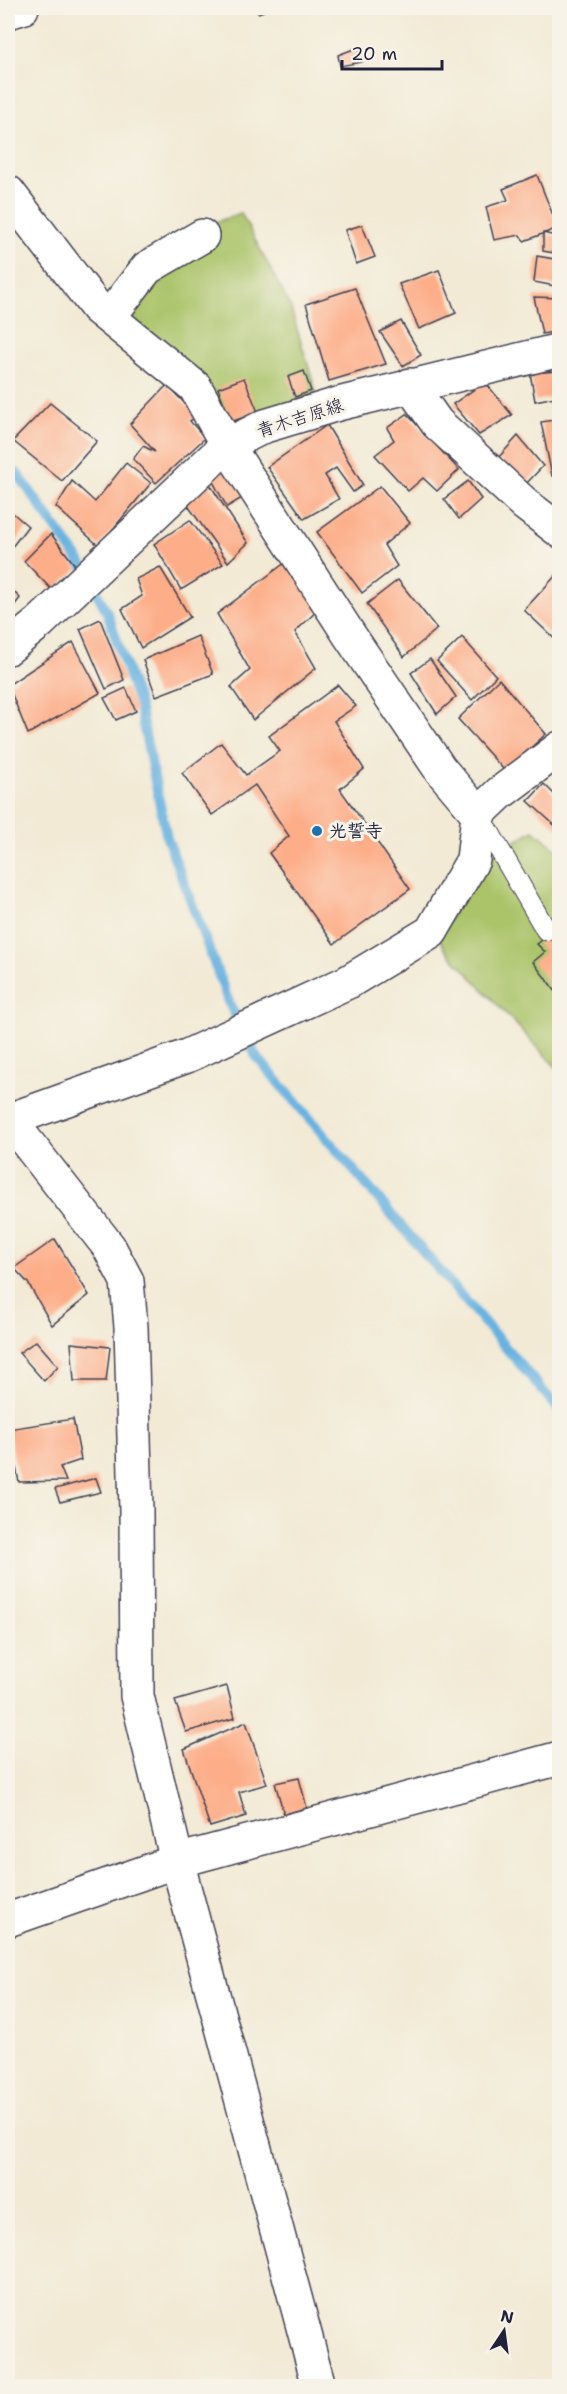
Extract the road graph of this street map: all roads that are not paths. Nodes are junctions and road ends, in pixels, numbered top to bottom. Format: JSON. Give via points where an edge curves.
{"nodes":[{"id":1,"x":22,"y":8,"type":"edge"},
{"id":2,"x":8,"y":12,"type":"edge"},
{"id":3,"x":8,"y":192,"type":"edge"},
{"id":4,"x":202,"y":236,"type":"dead end"},
{"id":5,"x":109,"y":317,"type":"junction"},
{"id":6,"x":560,"y":351,"type":"edge"},
{"id":7,"x":410,"y":385,"type":"junction"},
{"id":8,"x":227,"y":445,"type":"junction"},
{"id":9,"x":560,"y":531,"type":"edge"},
{"id":10,"x":8,"y":648,"type":"edge"},
{"id":11,"x":560,"y":748,"type":"edge"},
{"id":12,"x":478,"y":814,"type":"junction"},
{"id":13,"x":546,"y":930,"type":"dead end"},
{"id":14,"x":8,"y":1119,"type":"edge"},
{"id":15,"x":560,"y":1758,"type":"edge"},
{"id":16,"x":177,"y":1861,"type":"junction"},
{"id":17,"x":8,"y":1920,"type":"edge"},
{"id":18,"x":319,"y":2386,"type":"edge"}],
"edges":[{"from":1,"to":2,"type":"street"},
{"from":3,"to":5,"type":"street","via":[[97,308]]},
{"from":4,"to":5,"type":"street","via":[[147,268]]},
{"from":5,"to":8,"type":"street","via":[[195,387]]},
{"from":6,"to":7,"type":"street","name":"青木吉原線"},
{"from":7,"to":8,"type":"street","name":"青木吉原線","via":[[265,426]]},
{"from":7,"to":9,"type":"street","via":[[437,423]]},
{"from":8,"to":10,"type":"street","name":"青木吉原線"},
{"from":8,"to":12,"type":"street","via":[[427,750]]},
{"from":11,"to":12,"type":"street"},
{"from":12,"to":13,"type":"lane"},
{"from":12,"to":14,"type":"street","via":[[474,861],[431,933],[348,982],[187,1056]]},
{"from":14,"to":16,"type":"street","via":[[109,1248],[127,1281],[136,1511],[137,1696]]},
{"from":15,"to":16,"type":"street"},
{"from":16,"to":17,"type":"street"},
{"from":16,"to":18,"type":"street"}]}
